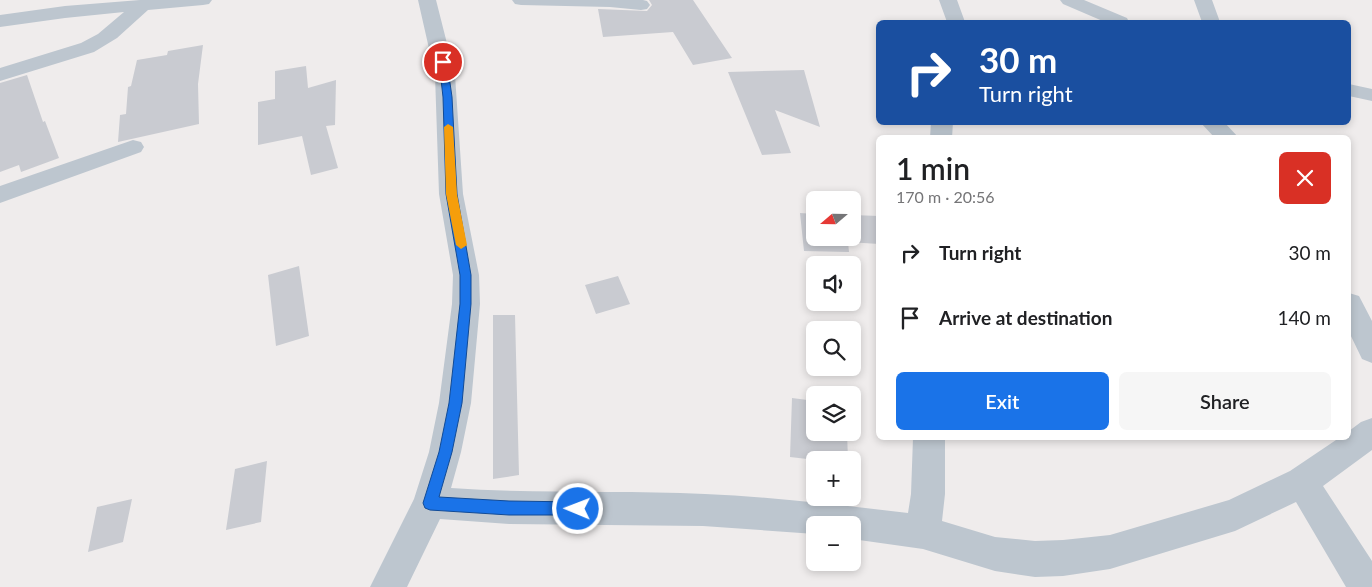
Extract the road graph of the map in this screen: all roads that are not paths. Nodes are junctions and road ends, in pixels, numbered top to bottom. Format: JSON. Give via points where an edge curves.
{"nodes":[{"id":1,"x":202,"y":0,"type":"edge"},
{"id":2,"x":427,"y":0,"type":"edge"},
{"id":3,"x":520,"y":0,"type":"edge"},
{"id":4,"x":948,"y":0,"type":"edge"},
{"id":5,"x":1070,"y":0,"type":"edge"},
{"id":6,"x":1202,"y":0,"type":"edge"},
{"id":7,"x":143,"y":5,"type":"junction"},
{"id":8,"x":641,"y":5,"type":"dead end"},
{"id":9,"x":955,"y":20,"type":"edge"},
{"id":10,"x":1115,"y":20,"type":"edge"},
{"id":11,"x":1210,"y":20,"type":"edge"},
{"id":12,"x":0,"y":21,"type":"edge"},
{"id":13,"x":0,"y":74,"type":"edge"},
{"id":14,"x":1351,"y":90,"type":"edge"},
{"id":15,"x":1372,"y":95,"type":"edge"},
{"id":16,"x":1214,"y":125,"type":"edge"},
{"id":17,"x":1225,"y":135,"type":"edge"},
{"id":18,"x":133,"y":148,"type":"dead end"},
{"id":19,"x":0,"y":195,"type":"edge"},
{"id":20,"x":1351,"y":307,"type":"edge"},
{"id":21,"x":1372,"y":351,"type":"edge"},
{"id":22,"x":1372,"y":432,"type":"edge"},
{"id":23,"x":929,"y":440,"type":"edge"},
{"id":24,"x":1302,"y":482,"type":"junction"},
{"id":25,"x":430,"y":503,"type":"junction"},
{"id":26,"x":923,"y":532,"type":"junction"},
{"id":27,"x":388,"y":587,"type":"edge"},
{"id":28,"x":1367,"y":587,"type":"edge"}],
"edges":[{"from":1,"to":7,"type":"street"},
{"from":2,"to":25,"type":"street","via":[[445,75],[452,194],[466,275],[455,403]]},
{"from":3,"to":8,"type":"street"},
{"from":4,"to":9,"type":"street"},
{"from":5,"to":10,"type":"street"},
{"from":6,"to":11,"type":"street"},
{"from":7,"to":12,"type":"street"},
{"from":7,"to":13,"type":"street","via":[[97,42]]},
{"from":14,"to":15,"type":"street"},
{"from":16,"to":17,"type":"street"},
{"from":18,"to":19,"type":"street"},
{"from":20,"to":21,"type":"street"},
{"from":22,"to":24,"type":"street"},
{"from":23,"to":26,"type":"street","via":[[928,494]]},
{"from":24,"to":26,"type":"street","via":[[1235,515],[1110,552],[1035,559],[995,554]]},
{"from":24,"to":28,"type":"street"},
{"from":25,"to":26,"type":"street","via":[[509,508],[703,510],[798,516]]},
{"from":25,"to":27,"type":"street"}]}
